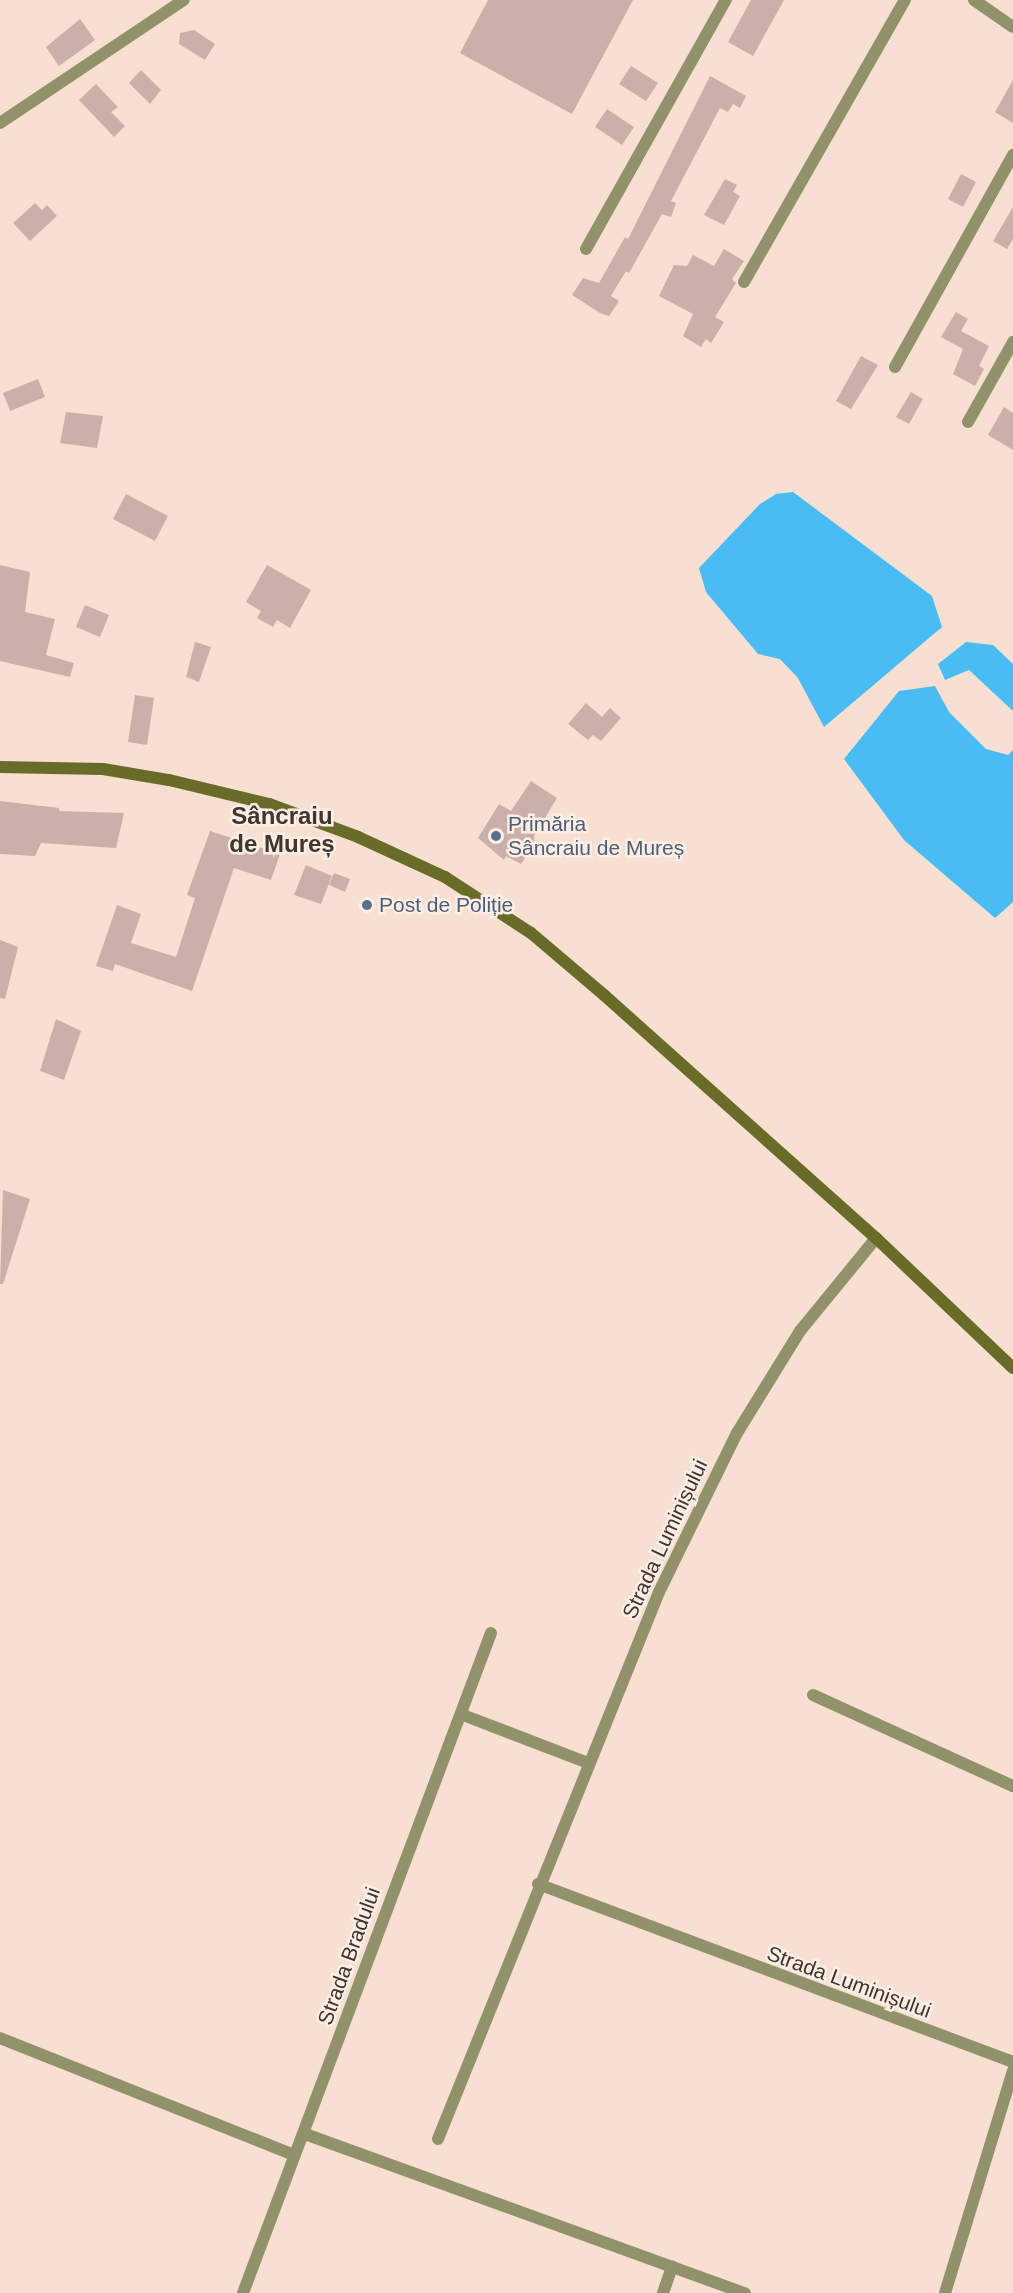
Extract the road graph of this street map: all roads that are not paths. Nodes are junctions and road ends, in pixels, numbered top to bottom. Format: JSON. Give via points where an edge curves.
{"nodes":[{"id":1,"x":184,"y":0,"type":"edge"},
{"id":2,"x":726,"y":0,"type":"edge"},
{"id":3,"x":905,"y":0,"type":"edge"},
{"id":4,"x":974,"y":0,"type":"edge"},
{"id":5,"x":1013,"y":27,"type":"edge"},
{"id":6,"x":0,"y":123,"type":"edge"},
{"id":7,"x":1013,"y":155,"type":"edge"},
{"id":8,"x":586,"y":249,"type":"dead end"},
{"id":9,"x":744,"y":282,"type":"dead end"},
{"id":10,"x":1013,"y":342,"type":"edge"},
{"id":11,"x":896,"y":367,"type":"dead end"},
{"id":12,"x":968,"y":422,"type":"dead end"},
{"id":13,"x":1,"y":766,"type":"edge"},
{"id":14,"x":876,"y":1238,"type":"junction"},
{"id":15,"x":1013,"y":1368,"type":"edge"},
{"id":16,"x":491,"y":1633,"type":"dead end"},
{"id":17,"x":813,"y":1695,"type":"dead end"},
{"id":18,"x":463,"y":1714,"type":"junction"},
{"id":19,"x":588,"y":1763,"type":"junction"},
{"id":20,"x":1013,"y":1786,"type":"edge"},
{"id":21,"x":538,"y":1884,"type":"junction"},
{"id":22,"x":0,"y":2038,"type":"edge"},
{"id":23,"x":1013,"y":2062,"type":"edge"},
{"id":24,"x":1013,"y":2071,"type":"edge"},
{"id":25,"x":306,"y":2134,"type":"junction"},
{"id":26,"x":438,"y":2139,"type":"dead end"},
{"id":27,"x":294,"y":2156,"type":"junction"},
{"id":28,"x":672,"y":2267,"type":"junction"},
{"id":29,"x":243,"y":2293,"type":"edge"},
{"id":30,"x":663,"y":2293,"type":"edge"},
{"id":31,"x":745,"y":2293,"type":"edge"},
{"id":32,"x":945,"y":2293,"type":"edge"}],
"edges":[{"from":1,"to":6,"type":"street"},
{"from":2,"to":8,"type":"street"},
{"from":3,"to":9,"type":"street"},
{"from":4,"to":5,"type":"street"},
{"from":7,"to":11,"type":"street"},
{"from":10,"to":12,"type":"street"},
{"from":13,"to":14,"type":"main road","via":[[102,769],[169,780],[258,802],[358,837],[445,877],[531,933]]},
{"from":14,"to":15,"type":"main road"},
{"from":14,"to":19,"type":"street","name":"Strada Luminișului","via":[[800,1331],[737,1433],[659,1592]]},
{"from":16,"to":18,"type":"street","name":"Strada Bradului"},
{"from":17,"to":20,"type":"street"},
{"from":18,"to":19,"type":"street"},
{"from":18,"to":25,"type":"street","name":"Strada Bradului","via":[[376,1934]]},
{"from":19,"to":21,"type":"street","name":"Strada Luminișului"},
{"from":21,"to":23,"type":"street","name":"Strada Luminișului"},
{"from":21,"to":26,"type":"street","name":"Strada Luminișului"},
{"from":22,"to":27,"type":"street"},
{"from":24,"to":32,"type":"street"},
{"from":25,"to":27,"type":"street","name":"Strada Bradului"},
{"from":25,"to":28,"type":"street"},
{"from":27,"to":29,"type":"street","name":"Strada Bradului"},
{"from":28,"to":30,"type":"street"},
{"from":28,"to":31,"type":"street"}]}
